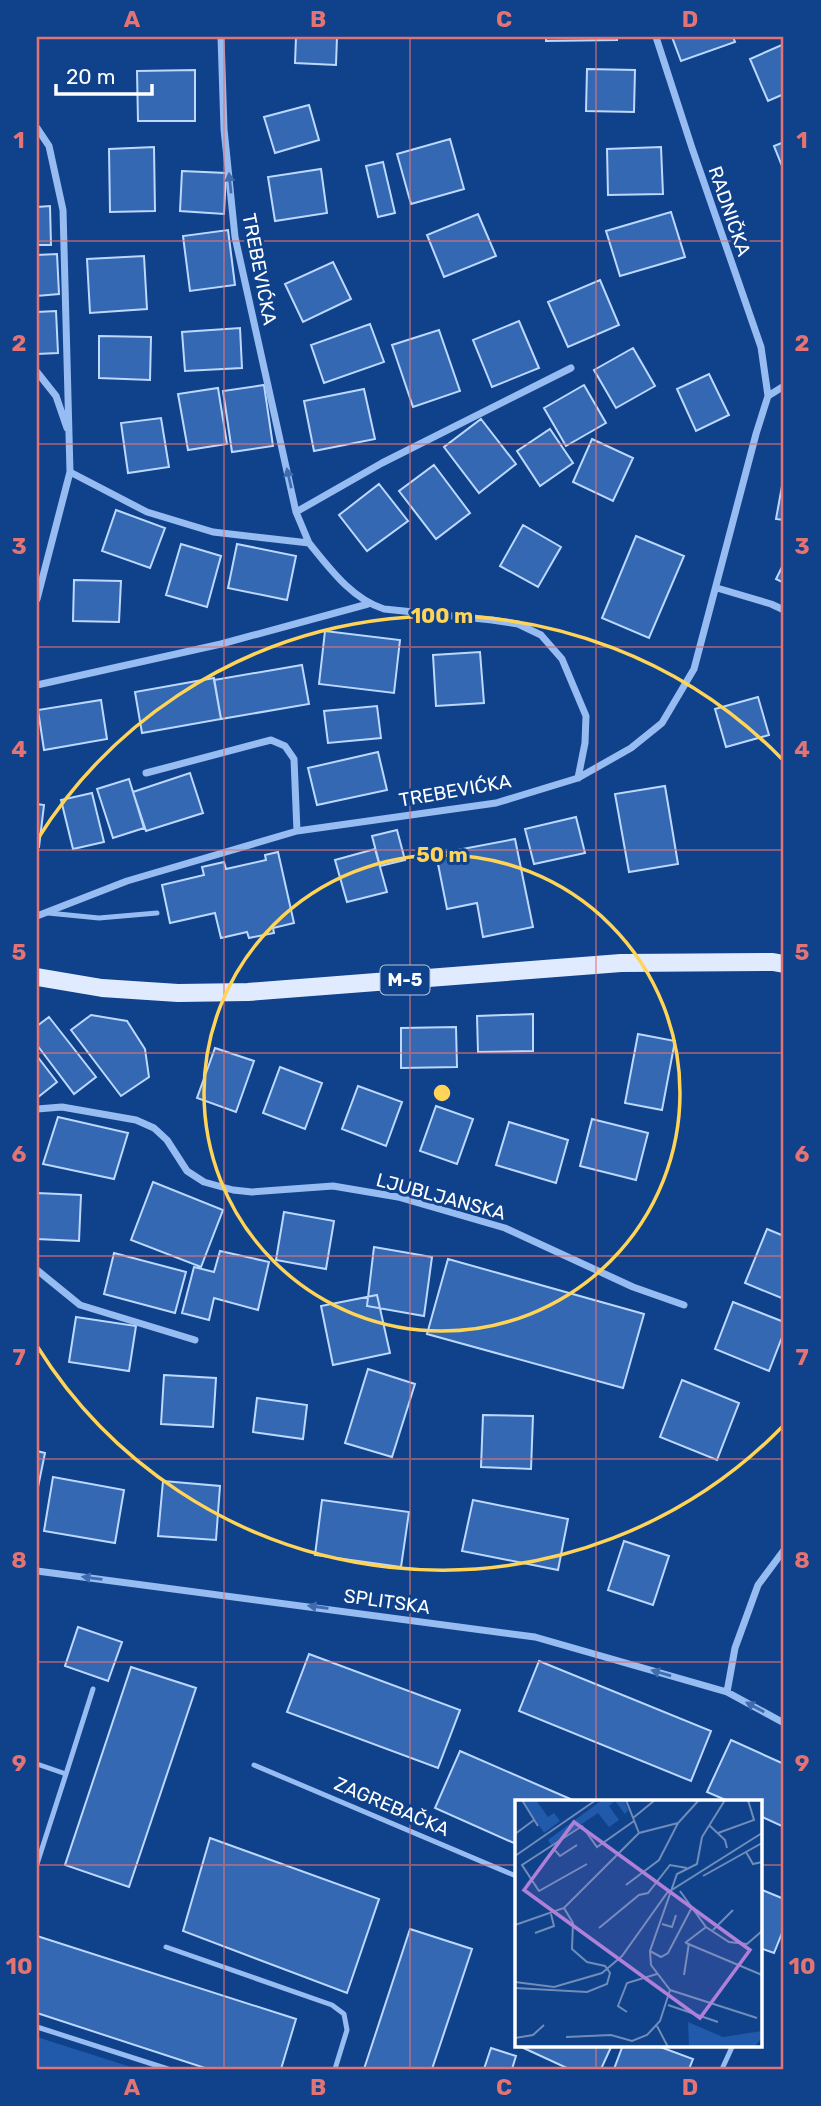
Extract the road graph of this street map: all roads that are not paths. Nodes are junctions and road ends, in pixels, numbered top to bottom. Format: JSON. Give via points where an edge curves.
{"nodes":[{"id":1,"x":221,"y":37,"type":"edge"},
{"id":2,"x":656,"y":37,"type":"edge"},
{"id":3,"x":37,"y":128,"type":"edge"},
{"id":4,"x":571,"y":368,"type":"dead end"},
{"id":5,"x":37,"y":372,"type":"edge"},
{"id":6,"x":784,"y":386,"type":"edge"},
{"id":7,"x":768,"y":397,"type":"junction"},
{"id":8,"x":69,"y":436,"type":"junction"},
{"id":9,"x":70,"y":472,"type":"junction"},
{"id":10,"x":296,"y":512,"type":"junction"},
{"id":11,"x":309,"y":543,"type":"junction"},
{"id":12,"x":717,"y":588,"type":"junction"},
{"id":13,"x":37,"y":598,"type":"edge"},
{"id":14,"x":368,"y":604,"type":"junction"},
{"id":15,"x":784,"y":610,"type":"edge"},
{"id":16,"x":37,"y":685,"type":"edge"},
{"id":17,"x":146,"y":773,"type":"dead end"},
{"id":18,"x":578,"y":778,"type":"junction"},
{"id":19,"x":297,"y":831,"type":"junction"},
{"id":20,"x":45,"y":912,"type":"junction"},
{"id":21,"x":157,"y":913,"type":"dead end"},
{"id":22,"x":37,"y":916,"type":"edge"},
{"id":23,"x":779,"y":963,"type":"edge"},
{"id":24,"x":37,"y":976,"type":"edge"},
{"id":25,"x":37,"y":1109,"type":"edge"},
{"id":26,"x":37,"y":1270,"type":"edge"},
{"id":27,"x":684,"y":1305,"type":"dead end"},
{"id":28,"x":195,"y":1340,"type":"dead end"},
{"id":29,"x":784,"y":1550,"type":"edge"},
{"id":30,"x":37,"y":1571,"type":"edge"},
{"id":31,"x":93,"y":1689,"type":"dead end"},
{"id":32,"x":727,"y":1692,"type":"junction"},
{"id":33,"x":784,"y":1723,"type":"edge"},
{"id":34,"x":37,"y":1764,"type":"edge"},
{"id":35,"x":254,"y":1765,"type":"dead end"},
{"id":36,"x":66,"y":1774,"type":"junction"},
{"id":37,"x":37,"y":1864,"type":"edge"},
{"id":38,"x":515,"y":1876,"type":"edge"},
{"id":39,"x":166,"y":1947,"type":"dead end"},
{"id":40,"x":37,"y":2027,"type":"edge"},
{"id":41,"x":733,"y":2046,"type":"edge"},
{"id":42,"x":168,"y":2069,"type":"edge"},
{"id":43,"x":335,"y":2069,"type":"edge"},
{"id":44,"x":722,"y":2069,"type":"edge"}],
"edges":[{"from":10,"to":1,"type":"street","name":"TREBEVIĆKA","one_way":true,"via":[[235,237]]},
{"from":2,"to":7,"type":"street","name":"RADNIČKA","via":[[761,347]]},
{"from":3,"to":8,"type":"street","via":[[49,146],[63,210]]},
{"from":4,"to":10,"type":"street","via":[[382,463]]},
{"from":5,"to":8,"type":"street","via":[[56,396]]},
{"from":6,"to":7,"type":"street"},
{"from":7,"to":12,"type":"street","name":"TREBEVIĆKA"},
{"from":8,"to":9,"type":"street"},
{"from":9,"to":11,"type":"street","via":[[147,512],[213,532]]},
{"from":9,"to":13,"type":"street"},
{"from":10,"to":11,"type":"street","name":"TREBEVIĆKA"},
{"from":11,"to":14,"type":"street","name":"TREBEVIĆKA"},
{"from":12,"to":15,"type":"street"},
{"from":12,"to":18,"type":"street","name":"TREBEVIĆKA","via":[[694,669],[662,723],[631,748]]},
{"from":14,"to":16,"type":"street","via":[[221,644]]},
{"from":14,"to":18,"type":"street","via":[[518,624],[541,635],[562,659],[586,716]]},
{"from":17,"to":19,"type":"street","via":[[271,740],[285,746],[294,759]]},
{"from":18,"to":19,"type":"street","name":"TREBEVIĆKA","via":[[496,803]]},
{"from":19,"to":20,"type":"street","name":"TREBEVIĆKA","via":[[127,881]]},
{"from":20,"to":21,"type":"lane","via":[[99,919]]},
{"from":20,"to":22,"type":"street","name":"TREBEVIĆKA"},
{"from":23,"to":24,"type":"main road","number":"M-5","via":[[621,963],[248,992],[102,988]]},
{"from":25,"to":27,"type":"street","name":"LJUBLJANSKA","via":[[62,1107],[136,1120],[167,1140],[187,1171],[213,1185],[253,1192],[332,1186],[398,1197],[505,1228],[633,1287]]},
{"from":26,"to":28,"type":"street","via":[[80,1305]]},
{"from":29,"to":32,"type":"street","via":[[758,1585],[735,1648]]},
{"from":32,"to":30,"type":"street","name":"SPLITSKA","one_way":true,"via":[[535,1637]]},
{"from":31,"to":36,"type":"lane"},
{"from":33,"to":32,"type":"street","one_way":true},
{"from":34,"to":36,"type":"lane"},
{"from":35,"to":38,"type":"lane","name":"ZAGREBAČKA"},
{"from":36,"to":37,"type":"lane"},
{"from":39,"to":43,"type":"lane","via":[[332,2005],[344,2014],[347,2030]]},
{"from":40,"to":42,"type":"lane"},
{"from":41,"to":44,"type":"lane"}]}
